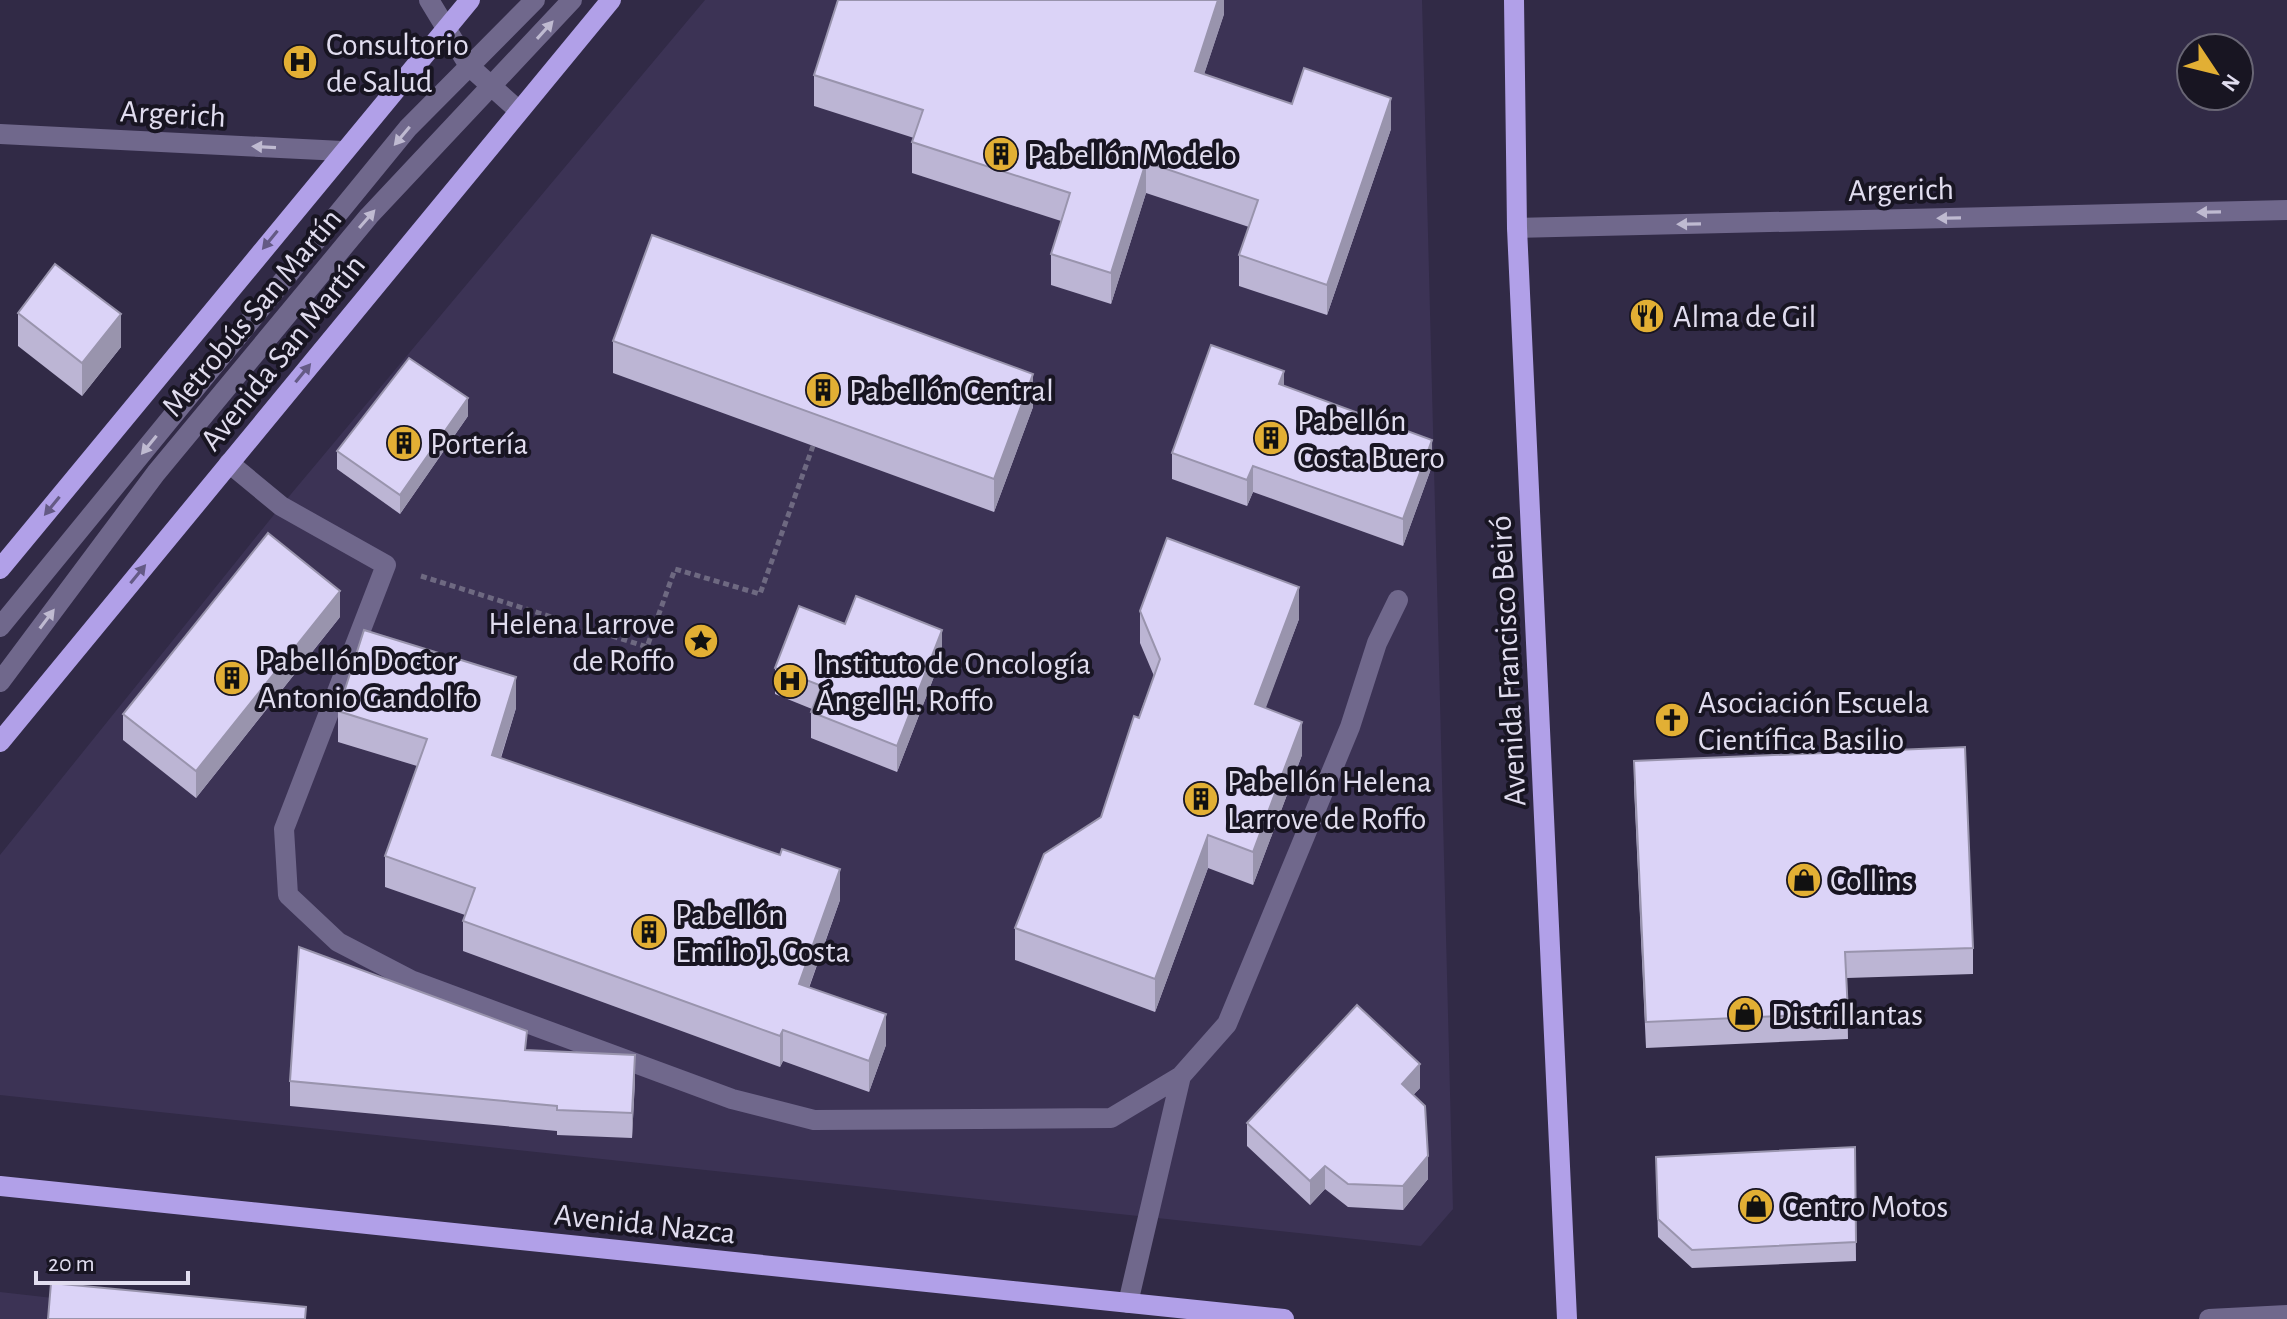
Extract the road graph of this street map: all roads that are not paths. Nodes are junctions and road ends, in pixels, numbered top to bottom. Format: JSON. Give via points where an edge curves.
{"nodes":[{"id":1,"x":429,"y":0,"type":"edge"},
{"id":2,"x":470,"y":0,"type":"edge"},
{"id":3,"x":535,"y":0,"type":"edge"},
{"id":4,"x":572,"y":0,"type":"edge"},
{"id":5,"x":611,"y":0,"type":"edge"},
{"id":6,"x":1514,"y":0,"type":"edge"},
{"id":7,"x":446,"y":30,"type":"junction"},
{"id":8,"x":469,"y":66,"type":"junction"},
{"id":9,"x":492,"y":88,"type":"junction"},
{"id":10,"x":519,"y":111,"type":"junction"},
{"id":11,"x":0,"y":134,"type":"edge"},
{"id":12,"x":342,"y":151,"type":"junction"},
{"id":13,"x":2287,"y":210,"type":"edge"},
{"id":14,"x":1517,"y":228,"type":"junction"},
{"id":15,"x":229,"y":463,"type":"junction"},
{"id":16,"x":0,"y":569,"type":"edge"},
{"id":17,"x":1398,"y":600,"type":"dead end"},
{"id":18,"x":0,"y":627,"type":"edge"},
{"id":19,"x":0,"y":682,"type":"edge"},
{"id":20,"x":0,"y":742,"type":"edge"},
{"id":21,"x":1181,"y":1076,"type":"junction"},
{"id":22,"x":0,"y":1186,"type":"edge"},
{"id":23,"x":1128,"y":1303,"type":"junction"},
{"id":24,"x":2287,"y":1315,"type":"edge"},
{"id":25,"x":1284,"y":1319,"type":"edge"},
{"id":26,"x":1567,"y":1319,"type":"edge"},
{"id":27,"x":2209,"y":1319,"type":"edge"}],
"edges":[{"from":1,"to":7,"type":"street"},
{"from":2,"to":7,"type":"main road"},
{"from":3,"to":8,"type":"street","name":"Metrobús San Martín"},
{"from":9,"to":4,"type":"street","name":"Metrobús San Martín","one_way":true},
{"from":5,"to":10,"type":"main road","name":"Avenida San Martín"},
{"from":6,"to":14,"type":"main road","name":"Avenida Francisco Beiró"},
{"from":7,"to":8,"type":"street"},
{"from":7,"to":12,"type":"main road"},
{"from":8,"to":9,"type":"street"},
{"from":8,"to":18,"type":"street","name":"Metrobús San Martín","one_way":true,"via":[[408,128]]},
{"from":9,"to":10,"type":"street"},
{"from":19,"to":9,"type":"street","name":"Metrobús San Martín","one_way":true,"via":[[176,449],[369,216]]},
{"from":15,"to":10,"type":"main road","name":"Avenida San Martín","one_way":true},
{"from":12,"to":11,"type":"street","name":"Argerich","one_way":true},
{"from":12,"to":16,"type":"main road","one_way":true},
{"from":13,"to":14,"type":"street","name":"Argerich","one_way":true},
{"from":14,"to":26,"type":"main road","name":"Avenida Francisco Beiró"},
{"from":20,"to":15,"type":"main road","name":"Avenida San Martín","one_way":true},
{"from":15,"to":21,"type":"street","via":[[281,506],[386,565],[284,829],[288,895],[338,942],[427,986],[732,1099],[814,1120],[1111,1118]]},
{"from":17,"to":21,"type":"street","via":[[1227,1024]]},
{"from":21,"to":23,"type":"street"},
{"from":22,"to":23,"type":"main road","name":"Avenida Nazca"},
{"from":23,"to":25,"type":"main road","name":"Avenida Nazca"},
{"from":24,"to":27,"type":"street"}]}
